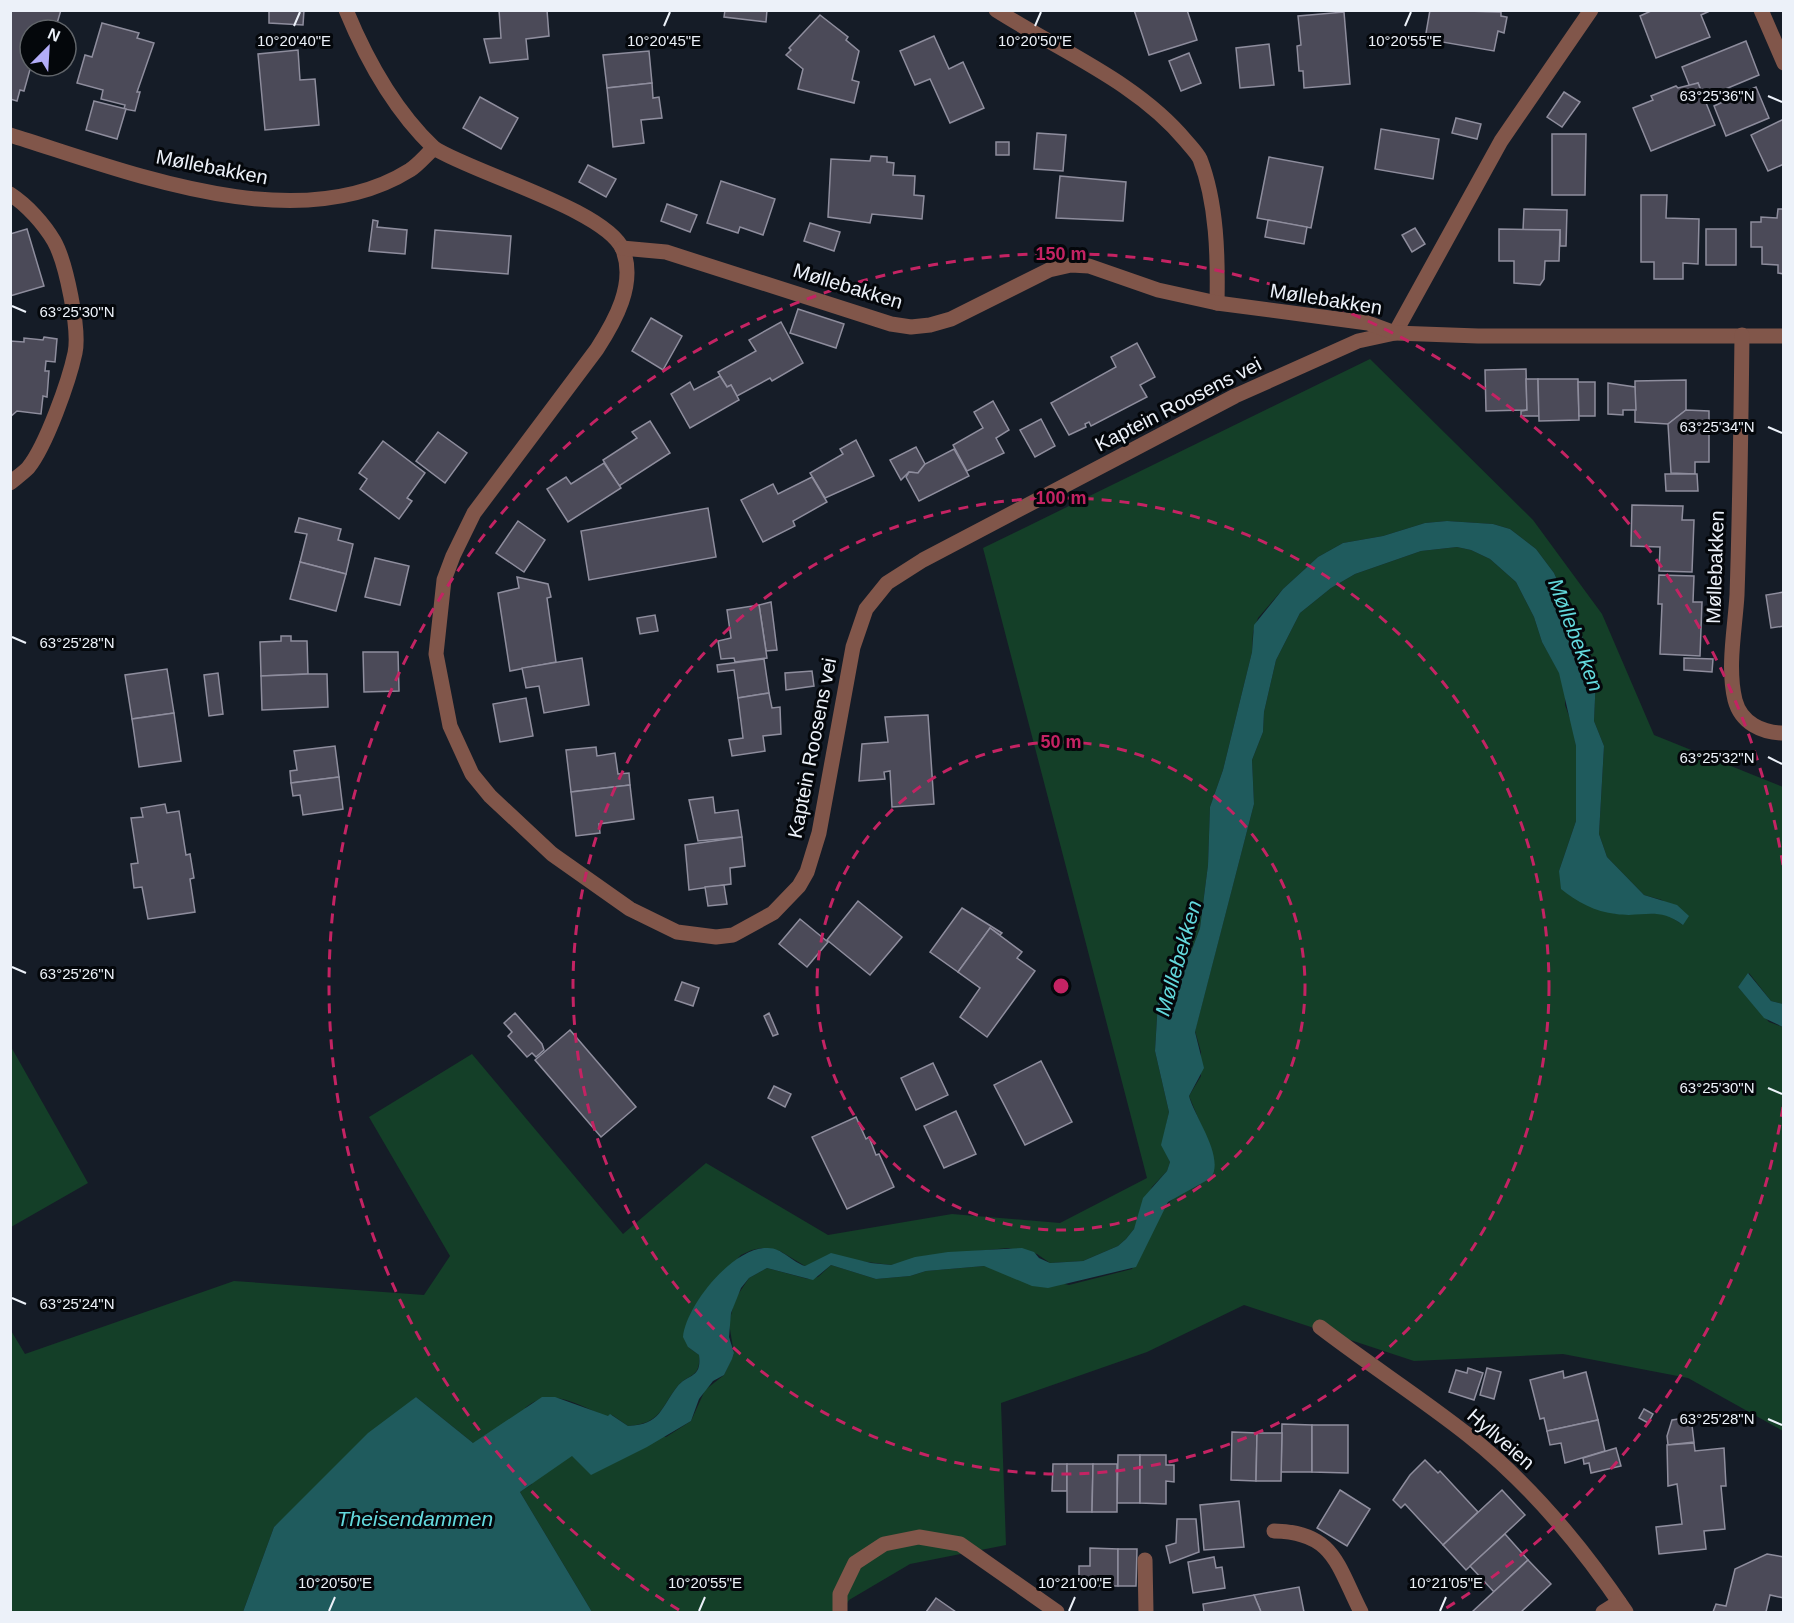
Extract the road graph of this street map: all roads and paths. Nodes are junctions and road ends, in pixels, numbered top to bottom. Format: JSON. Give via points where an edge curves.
{"nodes":[{"id":1,"x":346,"y":10,"type":"edge"},
{"id":2,"x":996,"y":10,"type":"edge"},
{"id":3,"x":1591,"y":10,"type":"edge"},
{"id":4,"x":1761,"y":10,"type":"edge"},
{"id":5,"x":1784,"y":63,"type":"edge"},
{"id":6,"x":10,"y":135,"type":"edge"},
{"id":7,"x":434,"y":148,"type":"junction"},
{"id":8,"x":10,"y":194,"type":"edge"},
{"id":9,"x":622,"y":248,"type":"junction"},
{"id":10,"x":1217,"y":303,"type":"junction"},
{"id":11,"x":1395,"y":333,"type":"junction"},
{"id":12,"x":1742,"y":335,"type":"junction"},
{"id":13,"x":1784,"y":336,"type":"edge"},
{"id":14,"x":10,"y":483,"type":"edge"},
{"id":15,"x":1784,"y":733,"type":"edge"},
{"id":16,"x":1320,"y":1327,"type":"dead end"},
{"id":17,"x":1274,"y":1531,"type":"dead end"},
{"id":18,"x":1145,"y":1560,"type":"dead end"},
{"id":19,"x":1622,"y":1607,"type":"edge"},
{"id":20,"x":840,"y":1612,"type":"edge"},
{"id":21,"x":1057,"y":1612,"type":"edge"},
{"id":22,"x":1146,"y":1612,"type":"edge"},
{"id":23,"x":1360,"y":1612,"type":"edge"},
{"id":24,"x":1603,"y":1612,"type":"edge"}],
"edges":[{"from":1,"to":7,"type":"street","via":[[367,59],[414,129]]},
{"from":2,"to":10,"type":"street","via":[[1123,86],[1168,119],[1199,157],[1208,185],[1216,249]]},
{"from":3,"to":11,"type":"street","via":[[1501,141]]},
{"from":4,"to":5,"type":"street"},
{"from":6,"to":7,"type":"street","name":"Møllebakken","via":[[181,186],[289,201],[322,199],[370,187],[411,169]]},
{"from":7,"to":9,"type":"street","via":[[452,160],[537,193],[596,224]]},
{"from":8,"to":14,"type":"street","via":[[29,210],[54,242],[63,265],[75,341],[75,352],[39,451],[28,468]]},
{"from":9,"to":10,"type":"street","name":"Møllebakken","via":[[666,252],[911,327],[951,319],[1049,270],[1071,265]]},
{"from":9,"to":11,"type":"street","name":"Kaptein Roosens vei","via":[[626,279],[615,321],[474,513],[453,556],[440,605],[436,654],[456,743],[472,774],[490,796],[552,854],[620,902],[661,926],[716,938],[733,935],[773,913],[807,872],[819,833],[853,647],[866,609],[887,583],[922,560],[1235,396],[1358,341]]},
{"from":10,"to":11,"type":"street","name":"Møllebakken","via":[[1368,323]]},
{"from":11,"to":12,"type":"street","name":"Møllebakken"},
{"from":12,"to":13,"type":"street","name":"Møllebakken"},
{"from":12,"to":15,"type":"street","name":"Møllebakken","via":[[1732,665],[1735,701],[1749,723],[1760,730]]},
{"from":16,"to":19,"type":"street","name":"Hyllveien","via":[[1469,1436],[1553,1515]]},
{"from":17,"to":23,"type":"street","via":[[1299,1531],[1323,1544]]},
{"from":18,"to":22,"type":"street"},
{"from":19,"to":24,"type":"street"},
{"from":20,"to":21,"type":"street","via":[[840,1594],[855,1563],[884,1544],[919,1537],[960,1544]]}]}
